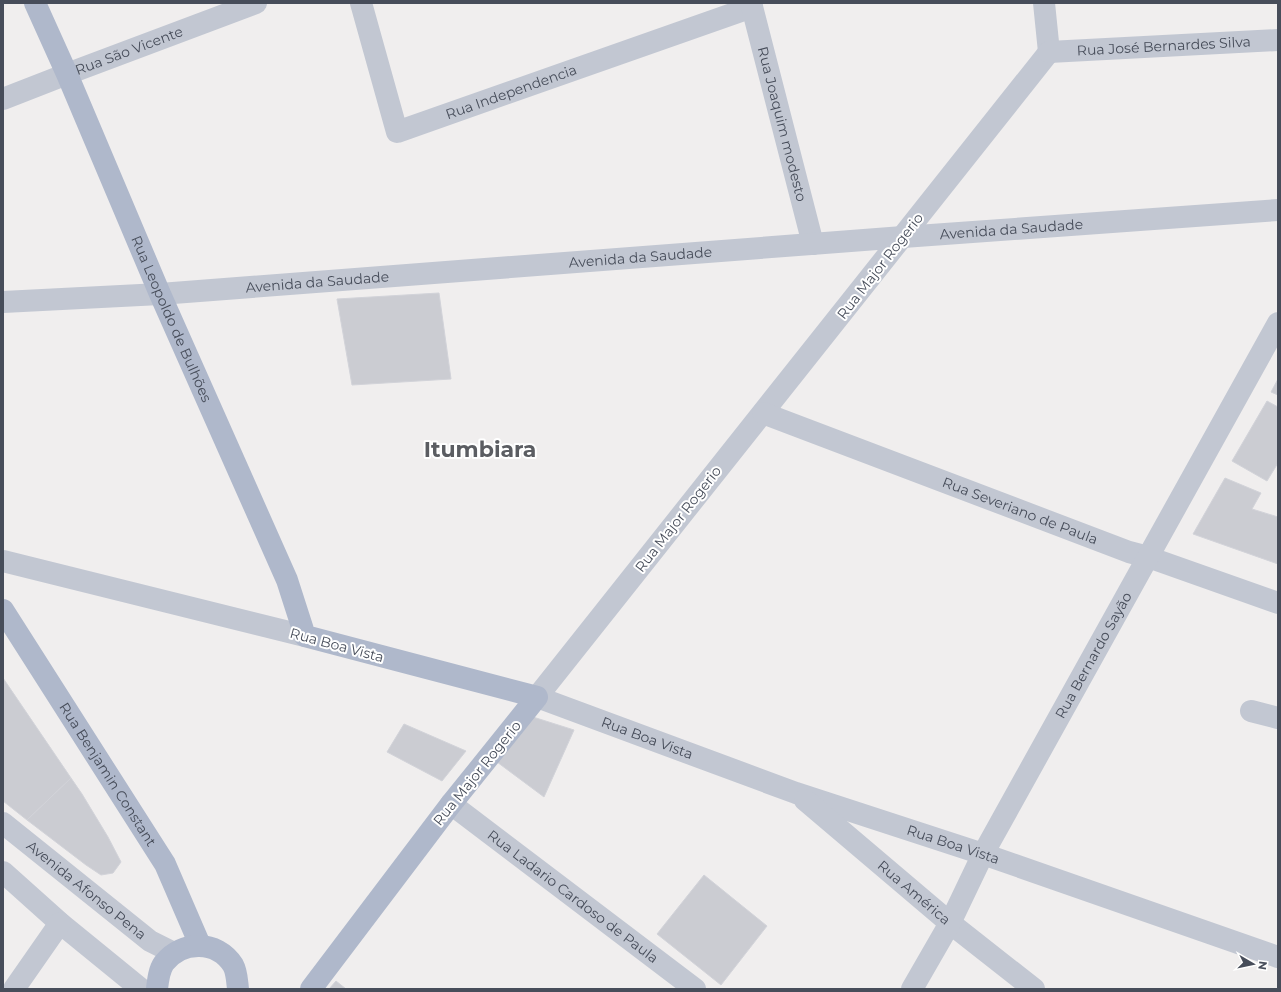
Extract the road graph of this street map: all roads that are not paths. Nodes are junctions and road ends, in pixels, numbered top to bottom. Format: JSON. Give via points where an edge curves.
{"nodes":[{"id":1,"x":36,"y":3,"type":"edge"},
{"id":2,"x":256,"y":3,"type":"edge"},
{"id":3,"x":361,"y":3,"type":"edge"},
{"id":4,"x":1044,"y":3,"type":"edge"},
{"id":5,"x":752,"y":5,"type":"edge"},
{"id":6,"x":1278,"y":40,"type":"edge"},
{"id":7,"x":1049,"y":52,"type":"junction"},
{"id":8,"x":67,"y":74,"type":"junction"},
{"id":9,"x":3,"y":99,"type":"edge"},
{"id":10,"x":1278,"y":210,"type":"edge"},
{"id":11,"x":902,"y":237,"type":"junction"},
{"id":12,"x":813,"y":244,"type":"junction"},
{"id":13,"x":160,"y":294,"type":"junction"},
{"id":14,"x":3,"y":302,"type":"edge"},
{"id":15,"x":1278,"y":323,"type":"edge"},
{"id":16,"x":763,"y":413,"type":"junction"},
{"id":17,"x":1148,"y":557,"type":"junction"},
{"id":18,"x":3,"y":561,"type":"edge"},
{"id":19,"x":1278,"y":603,"type":"edge"},
{"id":20,"x":3,"y":610,"type":"edge"},
{"id":21,"x":305,"y":636,"type":"junction"},
{"id":22,"x":537,"y":698,"type":"junction"},
{"id":23,"x":1251,"y":711,"type":"dead end"},
{"id":24,"x":1278,"y":718,"type":"edge"},
{"id":25,"x":796,"y":793,"type":"junction"},
{"id":26,"x":451,"y":804,"type":"junction"},
{"id":27,"x":3,"y":823,"type":"edge"},
{"id":28,"x":983,"y":854,"type":"junction"},
{"id":29,"x":3,"y":872,"type":"edge"},
{"id":30,"x":60,"y":923,"type":"junction"},
{"id":31,"x":950,"y":923,"type":"junction"},
{"id":32,"x":200,"y":946,"type":"junction"},
{"id":33,"x":174,"y":953,"type":"junction"},
{"id":34,"x":1278,"y":957,"type":"edge"},
{"id":35,"x":240,"y":985,"type":"edge"},
{"id":36,"x":14,"y":989,"type":"edge"},
{"id":37,"x":141,"y":989,"type":"edge"},
{"id":38,"x":157,"y":989,"type":"edge"},
{"id":39,"x":311,"y":989,"type":"edge"},
{"id":40,"x":695,"y":989,"type":"edge"},
{"id":41,"x":912,"y":989,"type":"edge"},
{"id":42,"x":1034,"y":989,"type":"edge"}],
"edges":[{"from":1,"to":8,"type":"main road","name":"Rua Leopoldo de Bulhões"},
{"from":2,"to":8,"type":"street","name":"Rua São Vicente"},
{"from":3,"to":5,"type":"street","name":"Rua Independencia","via":[[397,132]]},
{"from":4,"to":7,"type":"street"},
{"from":5,"to":12,"type":"street","name":"Rua Joaquim modesto"},
{"from":6,"to":7,"type":"street","name":"Rua José Bernardes Silva"},
{"from":7,"to":11,"type":"street","name":"Rua Major Rogerio"},
{"from":8,"to":9,"type":"street","name":"Rua São Vicente"},
{"from":8,"to":13,"type":"main road","name":"Rua Leopoldo de Bulhões"},
{"from":10,"to":11,"type":"street","name":"Avenida da Saudade"},
{"from":11,"to":12,"type":"street","name":"Avenida da Saudade"},
{"from":11,"to":16,"type":"street","name":"Rua Major Rogerio"},
{"from":12,"to":13,"type":"street","name":"Avenida da Saudade"},
{"from":13,"to":14,"type":"street","name":"Avenida da Saudade"},
{"from":13,"to":21,"type":"main road","name":"Rua Leopoldo de Bulhões","via":[[287,580]]},
{"from":15,"to":17,"type":"street","name":"Rua Bernardo Sayão"},
{"from":16,"to":17,"type":"street","name":"Rua Severiano de Paula"},
{"from":16,"to":22,"type":"street","name":"Rua Major Rogerio"},
{"from":17,"to":19,"type":"street","name":"Rua Severiano de Paula"},
{"from":17,"to":28,"type":"street","name":"Rua Bernardo Sayão"},
{"from":18,"to":21,"type":"street","name":"Rua Boa Vista"},
{"from":20,"to":32,"type":"main road","name":"Rua Benjamin Constant","via":[[165,864]]},
{"from":21,"to":22,"type":"main road","name":"Rua Boa Vista"},
{"from":22,"to":25,"type":"street","name":"Rua Boa Vista"},
{"from":22,"to":26,"type":"main road","name":"Rua Major Rogerio"},
{"from":23,"to":24,"type":"street"},
{"from":25,"to":28,"type":"street","name":"Rua Boa Vista"},
{"from":25,"to":31,"type":"street","name":"Rua América"},
{"from":26,"to":39,"type":"main road","name":"Rua Major Rogerio"},
{"from":26,"to":40,"type":"street","name":"Rua Ladario Cardoso de Paula"},
{"from":27,"to":33,"type":"street","name":"Avenida Afonso Pena","via":[[150,941]]},
{"from":28,"to":31,"type":"street","name":"Rua Bernardo Sayão"},
{"from":28,"to":34,"type":"street","name":"Rua Boa Vista"},
{"from":29,"to":30,"type":"street"},
{"from":30,"to":36,"type":"street"},
{"from":30,"to":37,"type":"street"},
{"from":31,"to":41,"type":"street","name":"Rua Bernardo Sayão"},
{"from":31,"to":42,"type":"street","name":"Rua América"},
{"from":32,"to":33,"type":"main road","via":[[186,947]]},
{"from":32,"to":35,"type":"main road","via":[[213,948],[224,955],[232,965]]},
{"from":33,"to":38,"type":"main road","via":[[164,963],[158,976]]}]}
